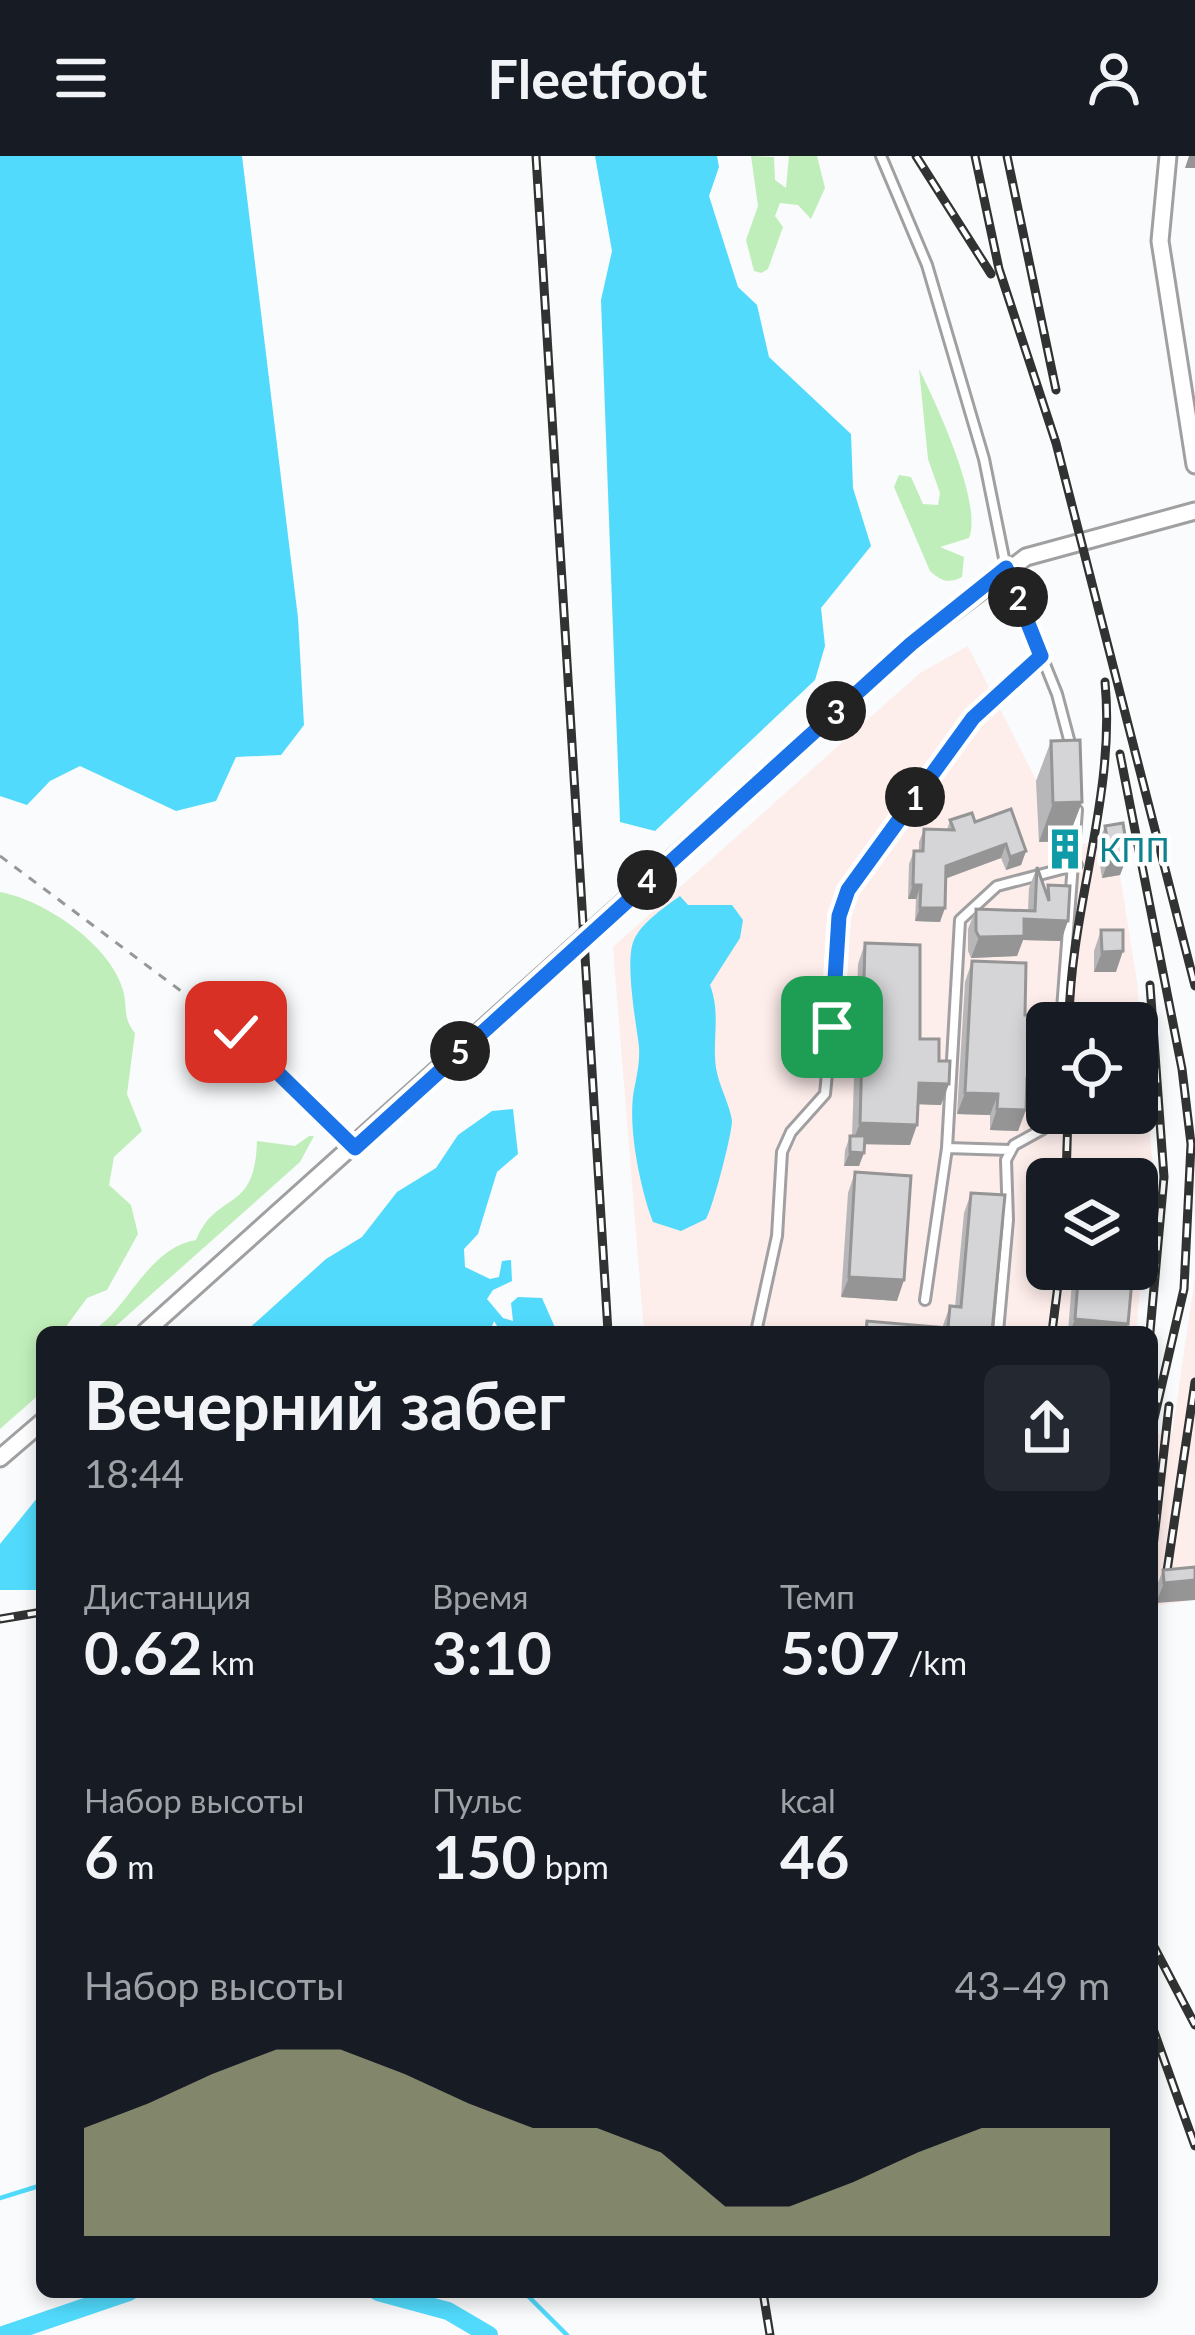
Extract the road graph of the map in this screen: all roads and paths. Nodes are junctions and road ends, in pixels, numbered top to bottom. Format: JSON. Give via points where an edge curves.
{"nodes":[{"id":1,"x":881,"y":156,"type":"edge"},
{"id":2,"x":1168,"y":156,"type":"edge"},
{"id":3,"x":1195,"y":464,"type":"edge"},
{"id":4,"x":1195,"y":511,"type":"edge"},
{"id":5,"x":1006,"y":568,"type":"junction"},
{"id":6,"x":1041,"y":656,"type":"junction"},
{"id":7,"x":1075,"y":767,"type":"edge"},
{"id":8,"x":1077,"y":803,"type":"edge"},
{"id":9,"x":0,"y":856,"type":"edge"},
{"id":10,"x":1077,"y":865,"type":"junction"},
{"id":11,"x":1063,"y":1002,"type":"edge"},
{"id":12,"x":1035,"y":1134,"type":"edge"},
{"id":13,"x":355,"y":1148,"type":"junction"},
{"id":14,"x":947,"y":1148,"type":"junction"},
{"id":15,"x":1010,"y":1150,"type":"junction"},
{"id":16,"x":925,"y":1300,"type":"dead end"},
{"id":17,"x":152,"y":1326,"type":"edge"},
{"id":18,"x":756,"y":1326,"type":"edge"},
{"id":19,"x":998,"y":1326,"type":"edge"},
{"id":20,"x":36,"y":1427,"type":"edge"},
{"id":21,"x":0,"y":1458,"type":"edge"}],
"edges":[{"from":1,"to":5,"type":"lane","via":[[927,265],[984,459]]},
{"from":2,"to":3,"type":"street","via":[[1160,241]]},
{"from":4,"to":5,"type":"street","via":[[1043,548]]},
{"from":5,"to":6,"type":"lane"},
{"from":5,"to":13,"type":"street","via":[[911,644]]},
{"from":6,"to":7,"type":"lane"},
{"from":6,"to":18,"type":"lane","via":[[973,718],[844,897],[825,1094],[782,1152],[777,1236]]},
{"from":8,"to":10,"type":"lane"},
{"from":9,"to":13,"type":"path","via":[[236,1032]]},
{"from":10,"to":11,"type":"lane"},
{"from":10,"to":14,"type":"lane","via":[[997,886],[960,920]]},
{"from":12,"to":15,"type":"lane"},
{"from":13,"to":17,"type":"street"},
{"from":14,"to":15,"type":"lane"},
{"from":14,"to":16,"type":"lane"},
{"from":15,"to":19,"type":"lane"},
{"from":20,"to":21,"type":"street"}]}
